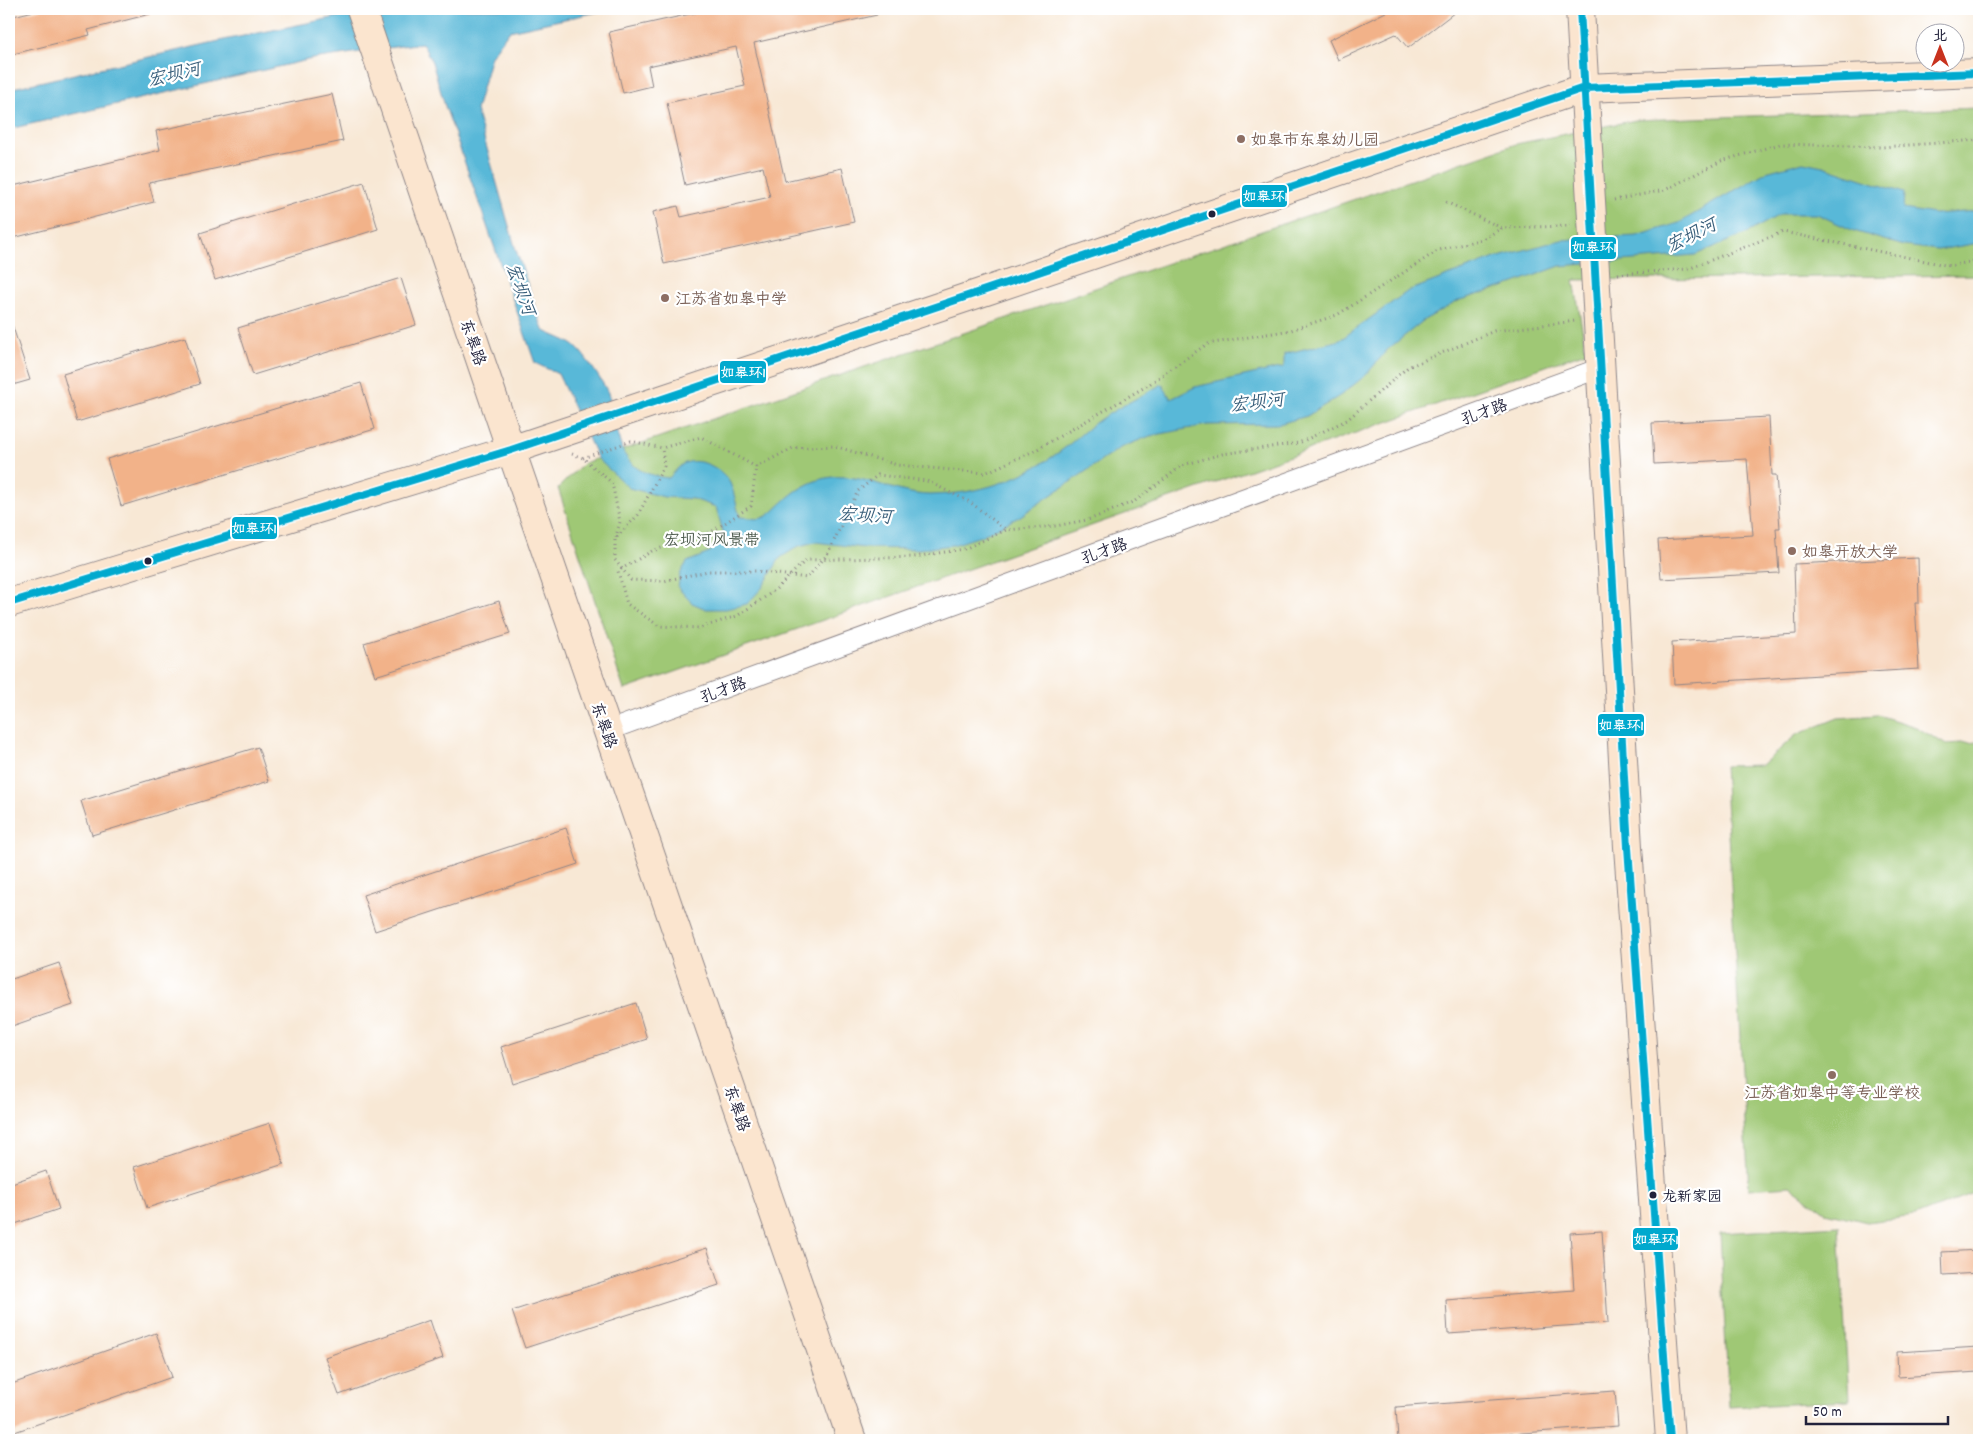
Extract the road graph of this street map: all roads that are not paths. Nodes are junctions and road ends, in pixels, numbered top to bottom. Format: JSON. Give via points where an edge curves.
{"nodes":[{"id":1,"x":361,"y":9,"type":"edge"},
{"id":2,"x":1580,"y":9,"type":"edge"},
{"id":3,"x":1979,"y":73,"type":"edge"},
{"id":4,"x":1584,"y":88,"type":"junction"},
{"id":5,"x":1600,"y":368,"type":"junction"},
{"id":6,"x":510,"y":450,"type":"junction"},
{"id":7,"x":9,"y":603,"type":"edge"},
{"id":8,"x":607,"y":731,"type":"junction"},
{"id":9,"x":852,"y":1440,"type":"edge"},
{"id":10,"x":1670,"y":1440,"type":"edge"}],
"edges":[{"from":1,"to":6,"type":"street","name":"东皋路"},
{"from":2,"to":4,"type":"street"},
{"from":3,"to":4,"type":"street"},
{"from":4,"to":5,"type":"street"},
{"from":4,"to":6,"type":"street"},
{"from":5,"to":8,"type":"street","name":"孔才路"},
{"from":5,"to":10,"type":"street","via":[[1628,847]]},
{"from":6,"to":7,"type":"street"},
{"from":6,"to":8,"type":"street","name":"东皋路"},
{"from":8,"to":9,"type":"street","name":"东皋路"}]}
